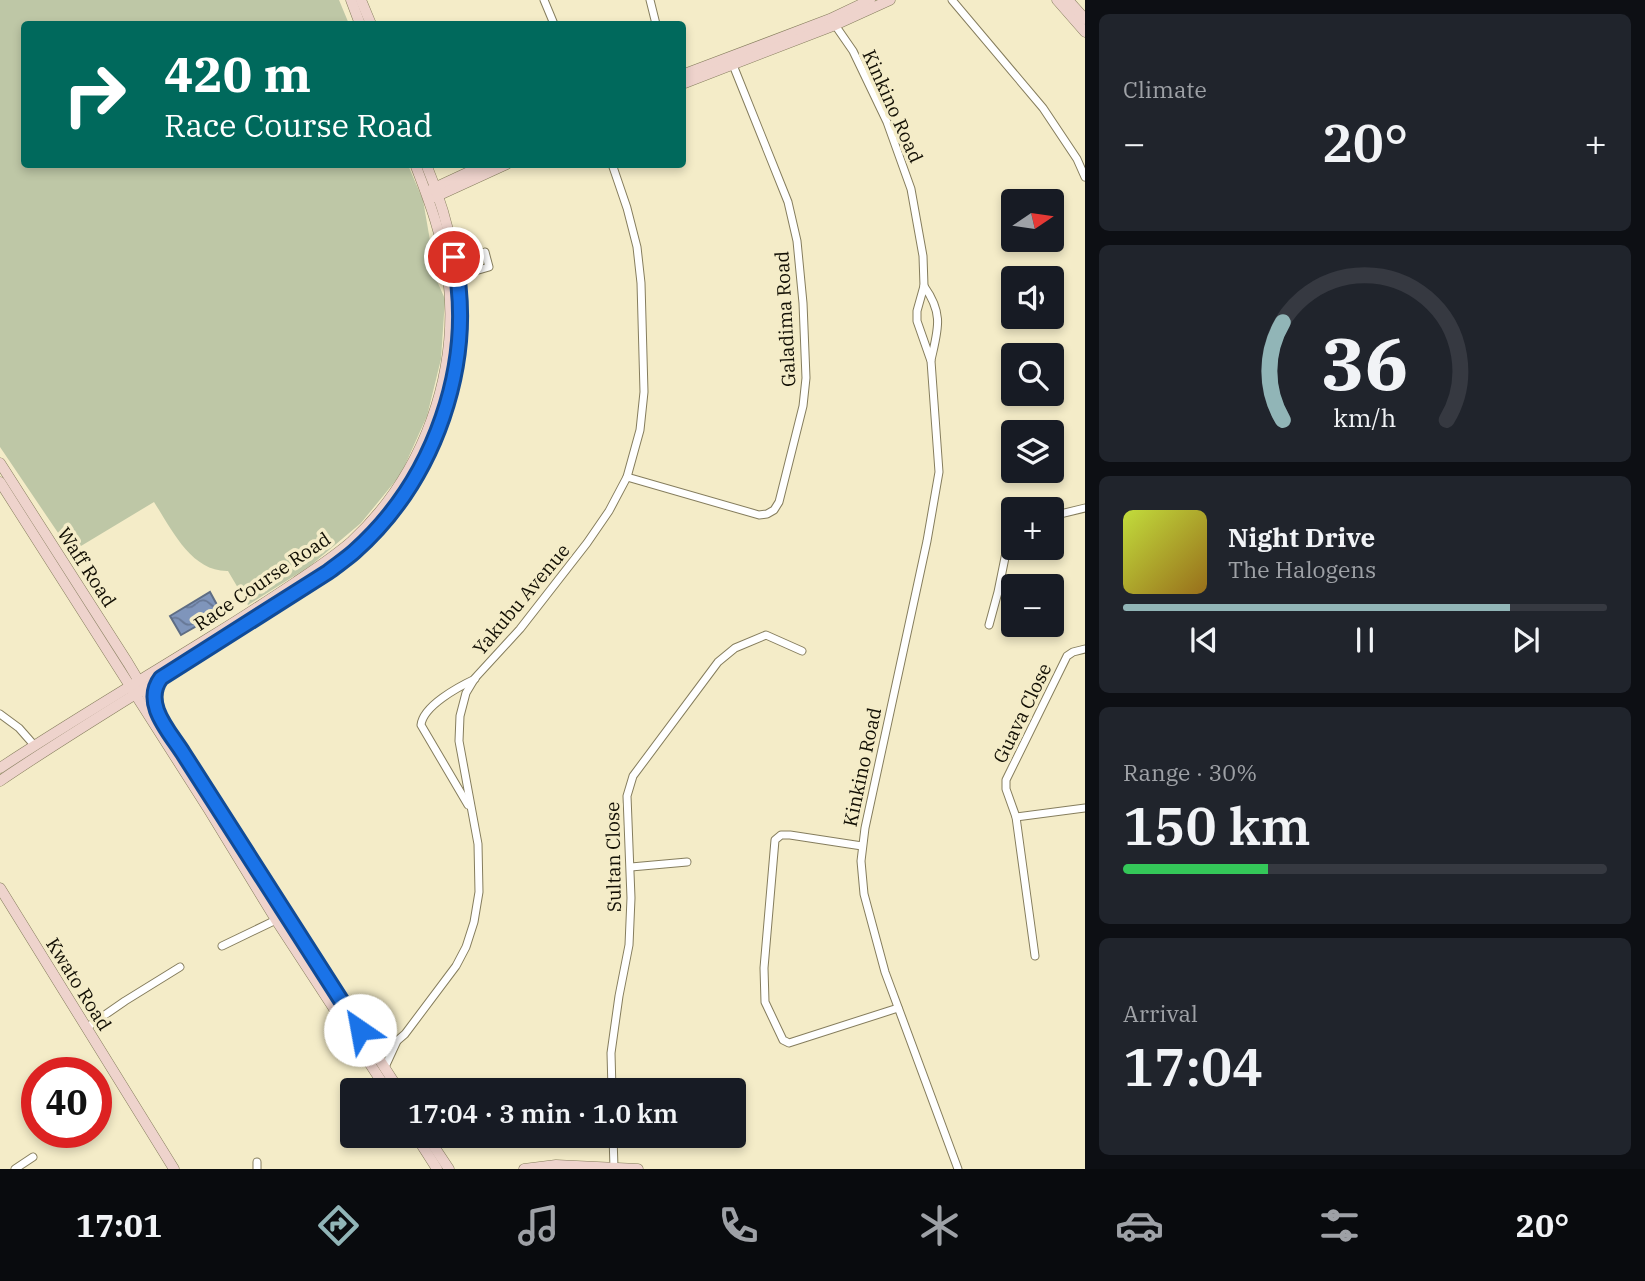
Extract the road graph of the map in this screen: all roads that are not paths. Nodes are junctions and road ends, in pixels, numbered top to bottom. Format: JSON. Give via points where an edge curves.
{"nodes":[{"id":1,"x":351,"y":0,"type":"edge"},
{"id":2,"x":361,"y":0,"type":"edge"},
{"id":3,"x":544,"y":0,"type":"edge"},
{"id":4,"x":650,"y":0,"type":"edge"},
{"id":5,"x":870,"y":0,"type":"edge"},
{"id":6,"x":890,"y":0,"type":"edge"},
{"id":7,"x":952,"y":0,"type":"edge"},
{"id":8,"x":1057,"y":0,"type":"edge"},
{"id":9,"x":1068,"y":0,"type":"edge"},
{"id":10,"x":1074,"y":14,"type":"junction"},
{"id":11,"x":1085,"y":19,"type":"edge"},
{"id":12,"x":359,"y":21,"type":"edge"},
{"id":13,"x":370,"y":21,"type":"edge"},
{"id":14,"x":553,"y":21,"type":"edge"},
{"id":15,"x":655,"y":21,"type":"edge"},
{"id":16,"x":835,"y":25,"type":"junction"},
{"id":17,"x":1085,"y":32,"type":"edge"},
{"id":18,"x":733,"y":65,"type":"junction"},
{"id":19,"x":686,"y":73,"type":"edge"},
{"id":20,"x":686,"y":83,"type":"edge"},
{"id":21,"x":417,"y":168,"type":"edge"},
{"id":22,"x":426,"y":168,"type":"edge"},
{"id":23,"x":429,"y":168,"type":"edge"},
{"id":24,"x":480,"y":168,"type":"edge"},
{"id":25,"x":495,"y":168,"type":"edge"},
{"id":26,"x":613,"y":168,"type":"edge"},
{"id":27,"x":1085,"y":177,"type":"edge"},
{"id":28,"x":456,"y":183,"type":"junction"},
{"id":29,"x":432,"y":194,"type":"junction"},
{"id":30,"x":445,"y":217,"type":"junction"},
{"id":31,"x":485,"y":252,"type":"dead end"},
{"id":32,"x":458,"y":276,"type":"junction"},
{"id":33,"x":925,"y":286,"type":"junction"},
{"id":34,"x":930,"y":361,"type":"junction"},
{"id":35,"x":0,"y":463,"type":"edge"},
{"id":36,"x":627,"y":477,"type":"junction"},
{"id":37,"x":0,"y":482,"type":"edge"},
{"id":38,"x":1085,"y":508,"type":"edge"},
{"id":39,"x":1064,"y":513,"type":"edge"},
{"id":40,"x":1005,"y":560,"type":"edge"},
{"id":41,"x":989,"y":625,"type":"dead end"},
{"id":42,"x":1085,"y":649,"type":"edge"},
{"id":43,"x":802,"y":651,"type":"dead end"},
{"id":44,"x":123,"y":666,"type":"junction"},
{"id":45,"x":159,"y":674,"type":"junction"},
{"id":46,"x":475,"y":678,"type":"junction"},
{"id":47,"x":137,"y":688,"type":"junction"},
{"id":48,"x":115,"y":701,"type":"junction"},
{"id":49,"x":150,"y":710,"type":"junction"},
{"id":50,"x":0,"y":714,"type":"edge"},
{"id":51,"x":34,"y":745,"type":"junction"},
{"id":52,"x":0,"y":768,"type":"edge"},
{"id":53,"x":0,"y":782,"type":"edge"},
{"id":54,"x":470,"y":808,"type":"junction"},
{"id":55,"x":1085,"y":808,"type":"edge"},
{"id":56,"x":1016,"y":817,"type":"junction"},
{"id":57,"x":862,"y":846,"type":"junction"},
{"id":58,"x":687,"y":862,"type":"dead end"},
{"id":59,"x":631,"y":867,"type":"junction"},
{"id":60,"x":0,"y":888,"type":"edge"},
{"id":61,"x":276,"y":920,"type":"junction"},
{"id":62,"x":222,"y":946,"type":"dead end"},
{"id":63,"x":305,"y":954,"type":"junction"},
{"id":64,"x":1035,"y":956,"type":"dead end"},
{"id":65,"x":180,"y":967,"type":"dead end"},
{"id":66,"x":898,"y":1008,"type":"junction"},
{"id":67,"x":86,"y":1028,"type":"junction"},
{"id":68,"x":398,"y":1040,"type":"junction"},
{"id":69,"x":373,"y":1050,"type":"junction"},
{"id":70,"x":385,"y":1067,"type":"junction"},
{"id":71,"x":380,"y":1078,"type":"edge"},
{"id":72,"x":392,"y":1078,"type":"edge"},
{"id":73,"x":612,"y":1078,"type":"edge"},
{"id":74,"x":424,"y":1148,"type":"edge"},
{"id":75,"x":435,"y":1148,"type":"edge"},
{"id":76,"x":613,"y":1148,"type":"edge"},
{"id":77,"x":33,"y":1157,"type":"dead end"},
{"id":78,"x":614,"y":1168,"type":"edge"},
{"id":79,"x":15,"y":1169,"type":"edge"},
{"id":80,"x":174,"y":1169,"type":"edge"},
{"id":81,"x":437,"y":1169,"type":"edge"},
{"id":82,"x":449,"y":1169,"type":"edge"},
{"id":83,"x":524,"y":1169,"type":"edge"},
{"id":84,"x":638,"y":1169,"type":"edge"},
{"id":85,"x":958,"y":1169,"type":"edge"}],
"edges":[{"from":1,"to":12,"type":"main road"},
{"from":2,"to":13,"type":"main road"},
{"from":3,"to":14,"type":"street"},
{"from":4,"to":15,"type":"street"},
{"from":5,"to":19,"type":"main road"},
{"from":6,"to":16,"type":"main road"},
{"from":7,"to":27,"type":"street","via":[[1043,108]]},
{"from":8,"to":10,"type":"main road"},
{"from":9,"to":10,"type":"main road"},
{"from":10,"to":11,"type":"main road"},
{"from":10,"to":17,"type":"main road"},
{"from":16,"to":18,"type":"main road"},
{"from":16,"to":33,"type":"street","name":"Kinkino Road","via":[[853,51],[887,122],[911,189]]},
{"from":18,"to":20,"type":"main road"},
{"from":18,"to":36,"type":"street","name":"Galadima Road","via":[[788,202],[797,241],[806,378],[782,492],[774,510],[759,515]]},
{"from":21,"to":29,"type":"main road","name":"Race Course Road"},
{"from":22,"to":29,"type":"main road","name":"Race Course Road"},
{"from":23,"to":28,"type":"main road"},
{"from":24,"to":28,"type":"main road"},
{"from":25,"to":28,"type":"main road"},
{"from":26,"to":36,"type":"street","name":"Yakubu Avenue","via":[[634,234],[641,283],[644,391],[640,430]]},
{"from":28,"to":29,"type":"main road"},
{"from":28,"to":30,"type":"main road"},
{"from":29,"to":30,"type":"main road","name":"Race Course Road"},
{"from":29,"to":45,"type":"main road","name":"Race Course Road","via":[[448,277],[449,339],[433,418],[405,476],[370,523],[324,563]]},
{"from":30,"to":32,"type":"main road","name":"Race Course Road"},
{"from":31,"to":32,"type":"street","via":[[489,267]]},
{"from":32,"to":45,"type":"main road","name":"Race Course Road","via":[[459,340],[443,420],[397,504],[328,572]]},
{"from":33,"to":34,"type":"street","name":"Kinkino Road","via":[[917,321]]},
{"from":33,"to":34,"type":"street","name":"Kinkino Road","via":[[938,314]]},
{"from":34,"to":57,"type":"street","name":"Kinkino Road","via":[[939,472]]},
{"from":35,"to":44,"type":"main road","name":"Waff Road"},
{"from":36,"to":46,"type":"street","name":"Yakubu Avenue","via":[[587,543]]},
{"from":37,"to":44,"type":"main road","name":"Waff Road"},
{"from":38,"to":39,"type":"street"},
{"from":40,"to":41,"type":"street"},
{"from":42,"to":56,"type":"street","name":"Guava Close","via":[[1067,656],[1006,779]]},
{"from":43,"to":59,"type":"street","name":"Sultan Close","via":[[766,635],[735,648],[718,662],[633,776],[627,796]]},
{"from":44,"to":45,"type":"main road"},
{"from":44,"to":47,"type":"main road","name":"Waff Road"},
{"from":44,"to":48,"type":"main road"},
{"from":45,"to":47,"type":"main road","name":"Race Course Road"},
{"from":45,"to":49,"type":"main road"},
{"from":46,"to":54,"type":"street","name":"Yakubu Avenue","via":[[460,716],[459,741]]},
{"from":46,"to":54,"type":"street","via":[[421,719]]},
{"from":47,"to":48,"type":"main road","name":"Race Course Road"},
{"from":47,"to":49,"type":"main road","name":"Waff Road"},
{"from":48,"to":49,"type":"main road"},
{"from":48,"to":51,"type":"main road"},
{"from":48,"to":53,"type":"main road"},
{"from":49,"to":61,"type":"main road"},
{"from":49,"to":63,"type":"main road"},
{"from":50,"to":51,"type":"street"},
{"from":51,"to":52,"type":"main road"},
{"from":54,"to":68,"type":"street","name":"Yakubu Avenue","via":[[478,844],[479,892],[470,934],[457,966]]},
{"from":55,"to":56,"type":"street"},
{"from":56,"to":64,"type":"street","name":"Guava Close"},
{"from":57,"to":66,"type":"street","name":"Kinkino Road","via":[[864,894]]},
{"from":57,"to":66,"type":"street","via":[[790,835],[775,840],[765,1002],[783,1040],[789,1043]]},
{"from":58,"to":59,"type":"street"},
{"from":59,"to":73,"type":"street","name":"Sultan Close","via":[[629,945],[611,1053]]},
{"from":60,"to":67,"type":"main road","name":"Kwato Road"},
{"from":61,"to":62,"type":"street"},
{"from":61,"to":63,"type":"main road"},
{"from":63,"to":69,"type":"main road"},
{"from":63,"to":71,"type":"main road"},
{"from":65,"to":67,"type":"street"},
{"from":66,"to":85,"type":"street","name":"Kinkino Road"},
{"from":67,"to":80,"type":"main road","name":"Kwato Road"},
{"from":68,"to":69,"type":"street","name":"Yakubu Avenue"},
{"from":68,"to":70,"type":"street","name":"Yakubu Avenue"},
{"from":69,"to":70,"type":"main road"},
{"from":70,"to":72,"type":"main road"},
{"from":74,"to":81,"type":"main road"},
{"from":75,"to":82,"type":"main road"},
{"from":76,"to":78,"type":"street"},
{"from":77,"to":79,"type":"street"},
{"from":78,"to":83,"type":"main road","via":[[556,1165]]},
{"from":78,"to":84,"type":"main road"}]}
